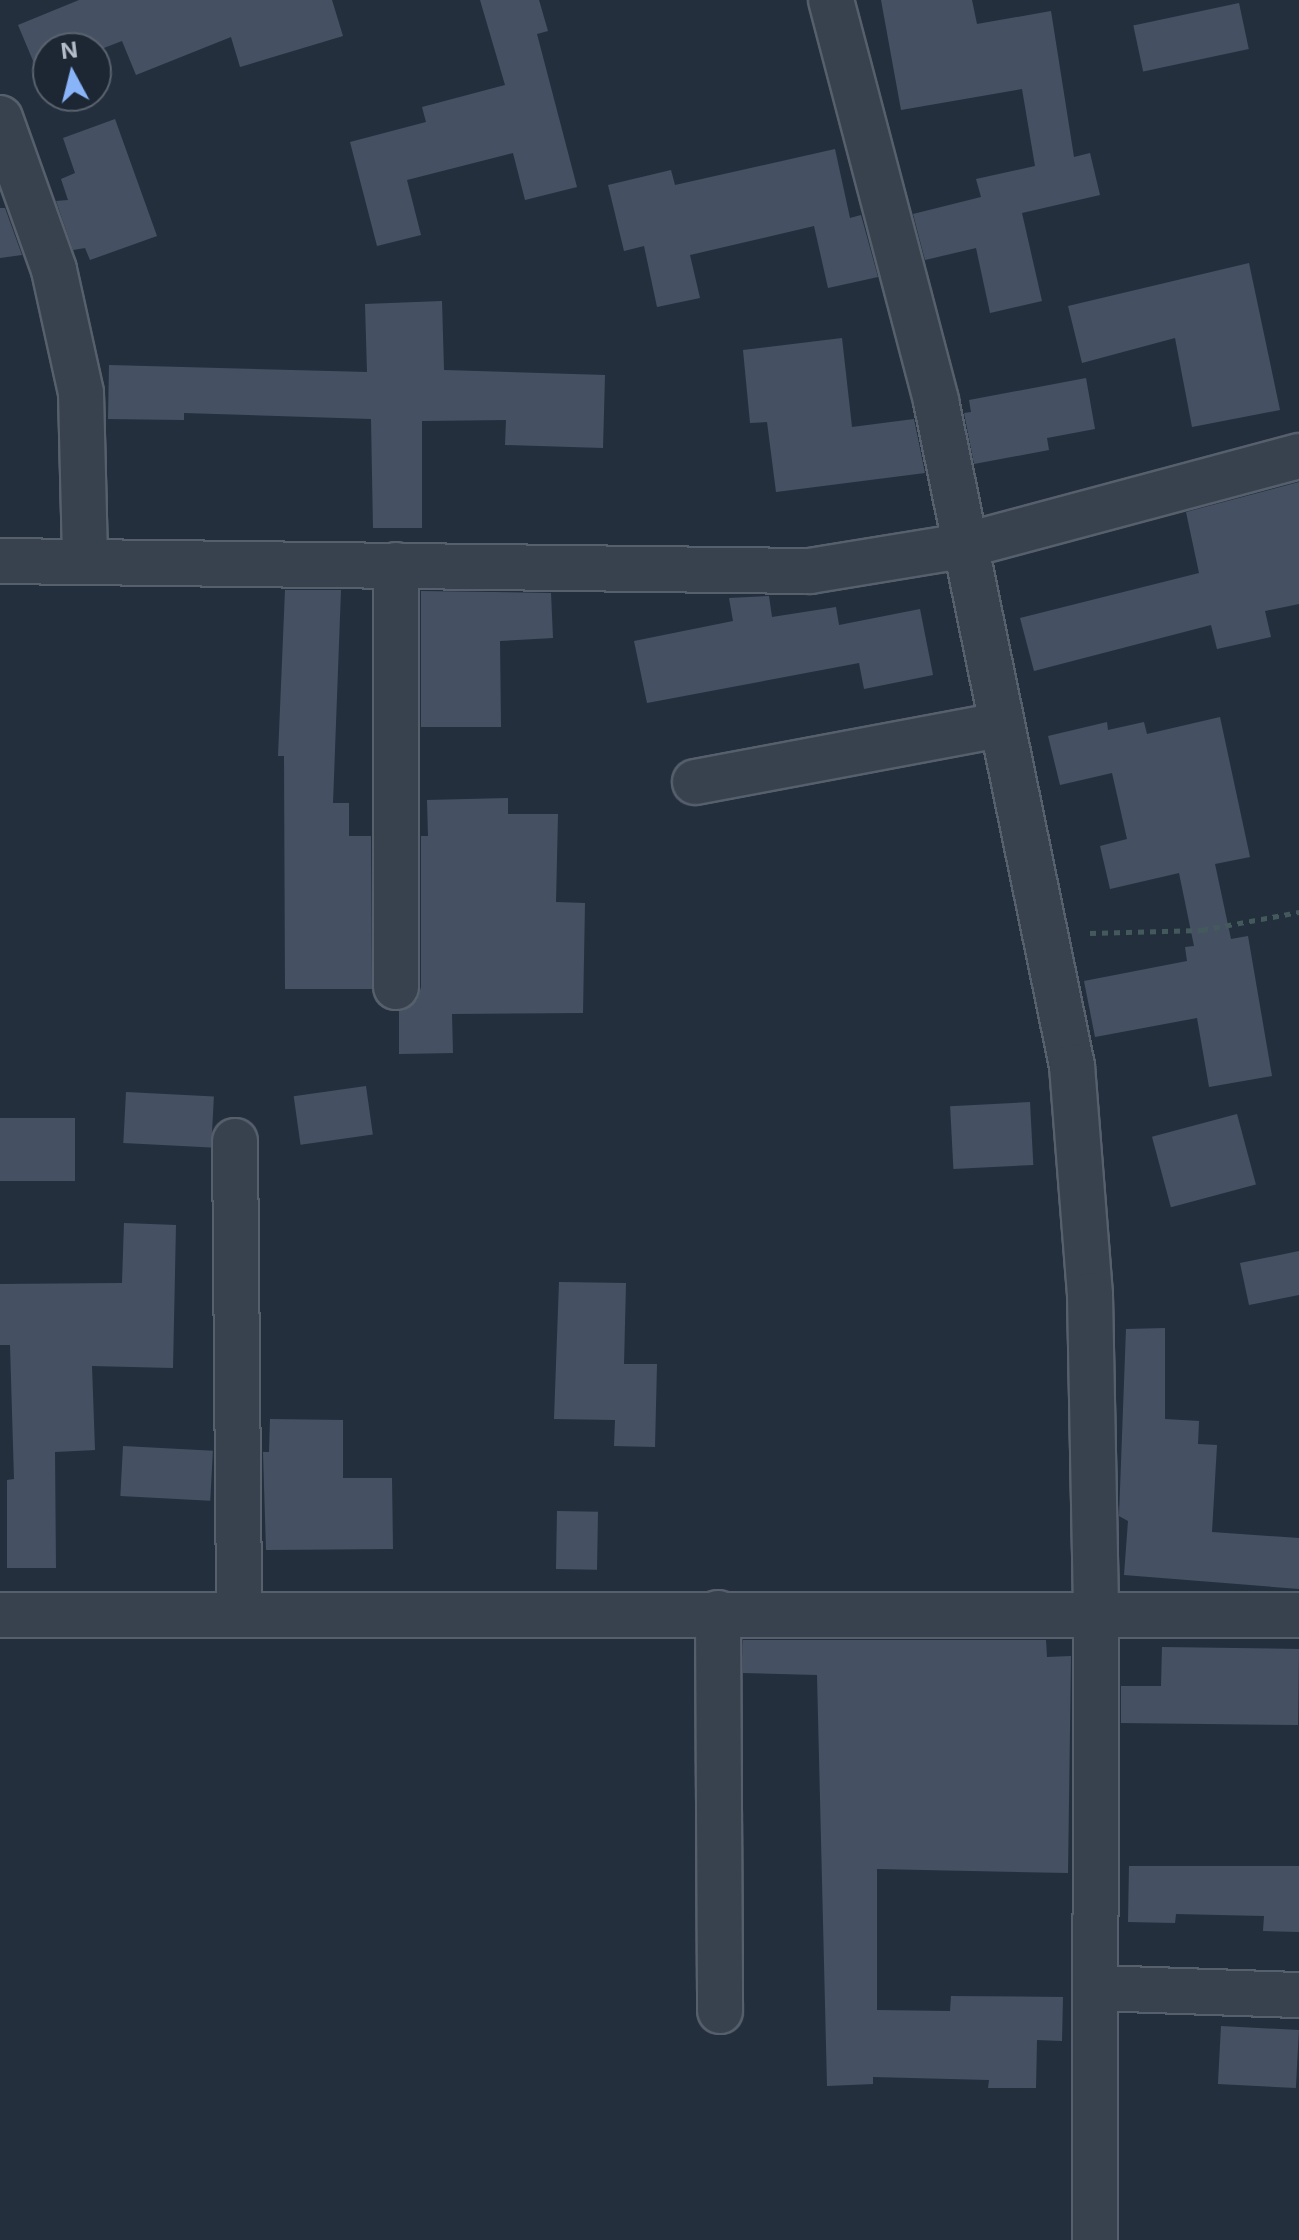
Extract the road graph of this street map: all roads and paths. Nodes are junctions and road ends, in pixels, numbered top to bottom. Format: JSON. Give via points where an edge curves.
{"nodes":[{"id":1,"x":831,"y":0,"type":"edge"},
{"id":2,"x":0,"y":118,"type":"edge"},
{"id":3,"x":1299,"y":456,"type":"edge"},
{"id":4,"x":963,"y":546,"type":"junction"},
{"id":5,"x":0,"y":561,"type":"edge"},
{"id":6,"x":85,"y":561,"type":"junction"},
{"id":7,"x":396,"y":565,"type":"junction"},
{"id":8,"x":1000,"y":725,"type":"junction"},
{"id":9,"x":695,"y":782,"type":"dead end"},
{"id":10,"x":1299,"y":912,"type":"edge"},
{"id":11,"x":1045,"y":935,"type":"junction"},
{"id":12,"x":396,"y":987,"type":"dead end"},
{"id":13,"x":235,"y":1141,"type":"dead end"},
{"id":14,"x":1096,"y":1612,"type":"junction"},
{"id":15,"x":718,"y":1613,"type":"junction"},
{"id":16,"x":239,"y":1614,"type":"junction"},
{"id":17,"x":0,"y":1615,"type":"edge"},
{"id":18,"x":1299,"y":1615,"type":"edge"},
{"id":19,"x":1096,"y":1988,"type":"junction"},
{"id":20,"x":1298,"y":1995,"type":"edge"},
{"id":21,"x":720,"y":2011,"type":"dead end"},
{"id":22,"x":1095,"y":2240,"type":"edge"}],
"edges":[{"from":1,"to":4,"type":"street","via":[[936,401]]},
{"from":2,"to":6,"type":"street","via":[[54,270],[81,393]]},
{"from":3,"to":4,"type":"street"},
{"from":4,"to":7,"type":"street","via":[[810,571]]},
{"from":4,"to":8,"type":"street"},
{"from":5,"to":6,"type":"street"},
{"from":6,"to":7,"type":"street"},
{"from":7,"to":12,"type":"street"},
{"from":8,"to":9,"type":"street"},
{"from":8,"to":11,"type":"street"},
{"from":10,"to":11,"type":"path","via":[[1202,930]]},
{"from":11,"to":14,"type":"street","via":[[1072,1066],[1090,1295]]},
{"from":13,"to":16,"type":"street"},
{"from":14,"to":15,"type":"street"},
{"from":14,"to":18,"type":"street"},
{"from":14,"to":19,"type":"street"},
{"from":15,"to":16,"type":"street"},
{"from":15,"to":21,"type":"street"},
{"from":16,"to":17,"type":"street"},
{"from":19,"to":20,"type":"street"},
{"from":19,"to":22,"type":"street"}]}
